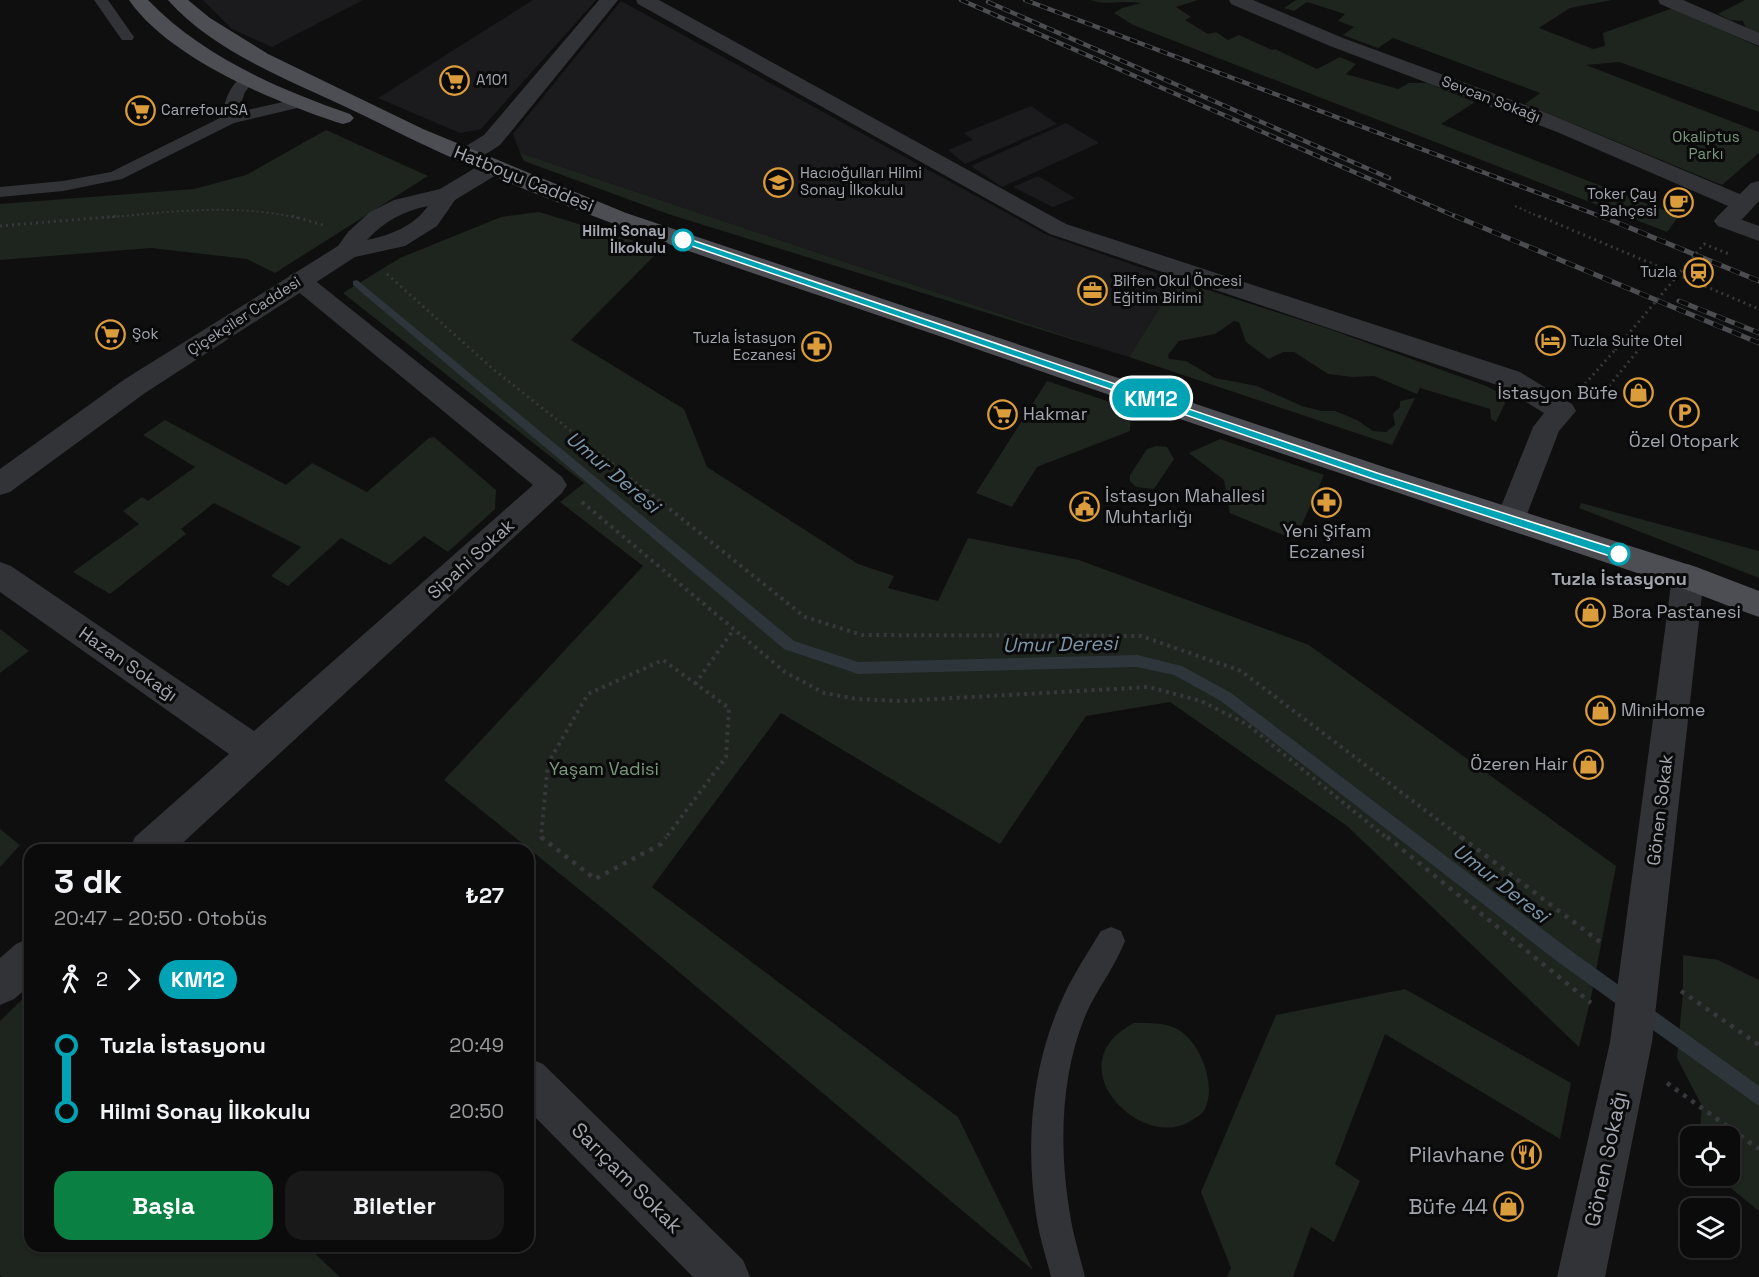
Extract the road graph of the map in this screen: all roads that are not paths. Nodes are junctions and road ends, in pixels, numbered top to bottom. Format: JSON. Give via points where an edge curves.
{"nodes":[{"id":1,"x":101,"y":0,"type":"edge"},
{"id":2,"x":138,"y":0,"type":"edge"},
{"id":3,"x":177,"y":0,"type":"edge"},
{"id":4,"x":609,"y":0,"type":"edge"},
{"id":5,"x":645,"y":0,"type":"edge"},
{"id":6,"x":1238,"y":0,"type":"edge"},
{"id":7,"x":1667,"y":0,"type":"edge"},
{"id":8,"x":127,"y":37,"type":"dead end"},
{"id":9,"x":1759,"y":40,"type":"edge"},
{"id":10,"x":249,"y":78,"type":"junction"},
{"id":11,"x":301,"y":103,"type":"junction"},
{"id":12,"x":229,"y":119,"type":"junction"},
{"id":13,"x":415,"y":134,"type":"junction"},
{"id":14,"x":466,"y":156,"type":"junction"},
{"id":15,"x":493,"y":167,"type":"junction"},
{"id":16,"x":0,"y":192,"type":"edge"},
{"id":17,"x":1743,"y":204,"type":"edge"},
{"id":18,"x":1759,"y":234,"type":"edge"},
{"id":19,"x":299,"y":280,"type":"junction"},
{"id":20,"x":0,"y":484,"type":"edge"},
{"id":21,"x":1511,"y":519,"type":"junction"},
{"id":22,"x":0,"y":575,"type":"edge"},
{"id":23,"x":1688,"y":577,"type":"junction"},
{"id":24,"x":1759,"y":604,"type":"edge"},
{"id":25,"x":257,"y":753,"type":"junction"},
{"id":26,"x":155,"y":844,"type":"edge"},
{"id":27,"x":1111,"y":941,"type":"dead end"},
{"id":28,"x":24,"y":963,"type":"edge"},
{"id":29,"x":0,"y":985,"type":"edge"},
{"id":30,"x":1629,"y":1049,"type":"joint"},
{"id":31,"x":534,"y":1085,"type":"edge"},
{"id":32,"x":726,"y":1277,"type":"edge"},
{"id":33,"x":1068,"y":1277,"type":"edge"},
{"id":34,"x":1581,"y":1277,"type":"edge"}],
"edges":[{"from":1,"to":8,"type":"lane"},
{"from":2,"to":10,"type":"main road","name":"Hatboyu Caddesi","via":[[188,45]]},
{"from":3,"to":13,"type":"main road","name":"Hatboyu Caddesi","via":[[210,29],[240,48]]},
{"from":4,"to":14,"type":"street","via":[[492,140]]},
{"from":5,"to":21,"type":"street","via":[[1058,229],[1510,379],[1562,411],[1547,427]]},
{"from":6,"to":17,"type":"street","name":"Sevcan Sokağı","via":[[1309,33],[1615,147]]},
{"from":7,"to":9,"type":"street"},
{"from":10,"to":11,"type":"main road","name":"Hatboyu Caddesi"},
{"from":10,"to":12,"type":"lane","via":[[231,101]]},
{"from":11,"to":12,"type":"lane"},
{"from":11,"to":13,"type":"main road","name":"Hatboyu Caddesi","via":[[372,126]]},
{"from":12,"to":16,"type":"lane","via":[[116,176]]},
{"from":13,"to":14,"type":"main road","name":"Hatboyu Caddesi"},
{"from":14,"to":15,"type":"main road","name":"Hatboyu Caddesi"},
{"from":15,"to":19,"type":"street","name":"Çiçekçiler Caddesi","via":[[447,195],[429,221],[397,241],[353,246]]},
{"from":15,"to":21,"type":"main road","name":"Hatboyu Caddesi","via":[[647,228]]},
{"from":17,"to":18,"type":"street","name":"Sevcan Sokağı"},
{"from":19,"to":20,"type":"street","name":"Çiçekçiler Caddesi","via":[[135,386]]},
{"from":19,"to":25,"type":"street","name":"Sipahi Sokak","via":[[552,485]]},
{"from":21,"to":23,"type":"main road","name":"Hatboyu Caddesi"},
{"from":22,"to":25,"type":"street","name":"Hazan Sokağı"},
{"from":23,"to":24,"type":"main road","name":"Hatboyu Caddesi"},
{"from":23,"to":30,"type":"street","name":"Gönen Sokak"},
{"from":25,"to":26,"type":"street","name":"Sipahi Sokak"},
{"from":27,"to":33,"type":"lane","via":[[1075,1005],[1059,1050],[1050,1100],[1047,1156],[1053,1215]]},
{"from":28,"to":29,"type":"street"},
{"from":30,"to":34,"type":"street","name":"Gönen Sokağı"},
{"from":31,"to":32,"type":"street","name":"Sarıçam Sokak"}]}
